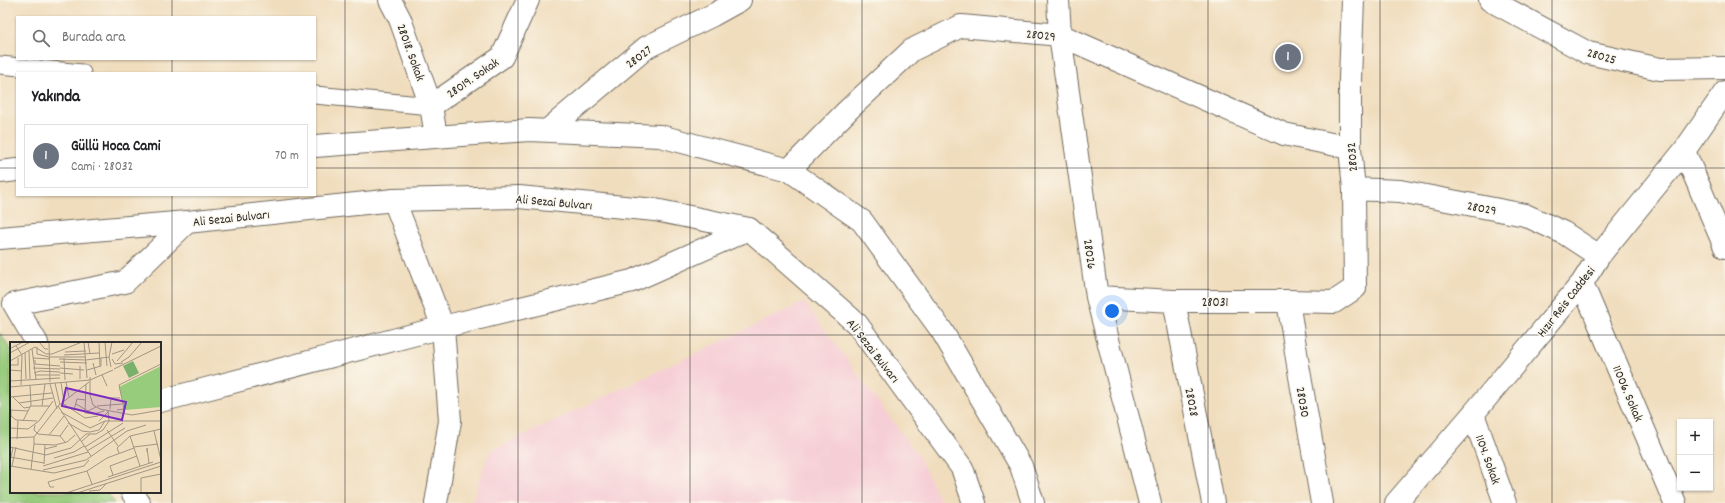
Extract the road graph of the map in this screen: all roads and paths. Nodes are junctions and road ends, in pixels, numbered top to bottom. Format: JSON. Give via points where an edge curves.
{"nodes":[{"id":1,"x":390,"y":0,"type":"edge"},
{"id":2,"x":528,"y":0,"type":"edge"},
{"id":3,"x":740,"y":0,"type":"edge"},
{"id":4,"x":1058,"y":0,"type":"edge"},
{"id":5,"x":1353,"y":0,"type":"edge"},
{"id":6,"x":1490,"y":0,"type":"edge"},
{"id":7,"x":710,"y":7,"type":"edge"},
{"id":8,"x":1060,"y":35,"type":"junction"},
{"id":9,"x":0,"y":65,"type":"edge"},
{"id":10,"x":1725,"y":68,"type":"edge"},
{"id":11,"x":72,"y":72,"type":"edge"},
{"id":12,"x":1725,"y":92,"type":"edge"},
{"id":13,"x":316,"y":95,"type":"edge"},
{"id":14,"x":431,"y":106,"type":"junction"},
{"id":15,"x":548,"y":130,"type":"junction"},
{"id":16,"x":436,"y":136,"type":"junction"},
{"id":17,"x":316,"y":146,"type":"edge"},
{"id":18,"x":1350,"y":148,"type":"junction"},
{"id":19,"x":1684,"y":151,"type":"junction"},
{"id":20,"x":16,"y":170,"type":"edge"},
{"id":21,"x":789,"y":170,"type":"junction"},
{"id":22,"x":0,"y":172,"type":"edge"},
{"id":23,"x":1354,"y":190,"type":"junction"},
{"id":24,"x":394,"y":200,"type":"junction"},
{"id":25,"x":187,"y":222,"type":"junction"},
{"id":26,"x":750,"y":229,"type":"junction"},
{"id":27,"x":0,"y":238,"type":"edge"},
{"id":28,"x":1725,"y":247,"type":"edge"},
{"id":29,"x":1599,"y":256,"type":"junction"},
{"id":30,"x":1582,"y":283,"type":"junction"},
{"id":31,"x":1097,"y":297,"type":"junction"},
{"id":32,"x":1174,"y":301,"type":"junction"},
{"id":33,"x":1288,"y":301,"type":"junction"},
{"id":34,"x":1334,"y":302,"type":"joint"},
{"id":35,"x":443,"y":327,"type":"junction"},
{"id":36,"x":37,"y":342,"type":"edge"},
{"id":37,"x":161,"y":401,"type":"edge"},
{"id":38,"x":1473,"y":414,"type":"junction"},
{"id":39,"x":133,"y":493,"type":"edge"},
{"id":40,"x":139,"y":503,"type":"edge"},
{"id":41,"x":436,"y":503,"type":"edge"},
{"id":42,"x":974,"y":503,"type":"edge"},
{"id":43,"x":1033,"y":503,"type":"edge"},
{"id":44,"x":1150,"y":503,"type":"edge"},
{"id":45,"x":1213,"y":503,"type":"edge"},
{"id":46,"x":1322,"y":503,"type":"edge"},
{"id":47,"x":1396,"y":503,"type":"edge"},
{"id":48,"x":1505,"y":503,"type":"edge"},
{"id":49,"x":1676,"y":503,"type":"edge"}],
"edges":[{"from":1,"to":14,"type":"street","name":"28018. Sokak","via":[[400,19]]},
{"from":2,"to":14,"type":"street","name":"28019. Sokak","via":[[502,57]]},
{"from":3,"to":7,"type":"street","name":"28027"},
{"from":4,"to":8,"type":"street","name":"28026"},
{"from":5,"to":18,"type":"street","name":"28032"},
{"from":6,"to":10,"type":"street","name":"28025","via":[[1588,53],[1660,69]]},
{"from":7,"to":15,"type":"street","name":"28027","via":[[647,47]]},
{"from":8,"to":18,"type":"street","name":"28029","via":[[1284,134]]},
{"from":8,"to":21,"type":"street","name":"28029","via":[[961,26],[912,50]]},
{"from":8,"to":31,"type":"street","name":"28026"},
{"from":9,"to":11,"type":"lane"},
{"from":12,"to":19,"type":"street","name":"Hızır Reis Caddesi"},
{"from":13,"to":14,"type":"lane"},
{"from":14,"to":16,"type":"street"},
{"from":15,"to":16,"type":"street"},
{"from":15,"to":21,"type":"street","via":[[660,136]]},
{"from":16,"to":17,"type":"street"},
{"from":18,"to":23,"type":"street","name":"28032"},
{"from":19,"to":28,"type":"street"},
{"from":19,"to":29,"type":"street","name":"Hızır Reis Caddesi"},
{"from":20,"to":22,"type":"street"},
{"from":21,"to":43,"type":"street","via":[[862,221],[942,331],[1022,466]]},
{"from":23,"to":29,"type":"street","name":"28029","via":[[1400,192],[1525,215],[1564,233]]},
{"from":23,"to":34,"type":"street","name":"28032","via":[[1355,288]]},
{"from":24,"to":25,"type":"street","name":"Ali Sezai Bulvarı"},
{"from":24,"to":26,"type":"street","name":"Ali Sezai Bulvarı","via":[[519,197],[656,210]]},
{"from":24,"to":35,"type":"street"},
{"from":25,"to":27,"type":"street","name":"Ali Sezai Bulvarı"},
{"from":25,"to":36,"type":"street","via":[[125,282],[14,304]]},
{"from":26,"to":35,"type":"street","via":[[632,280]]},
{"from":26,"to":42,"type":"street","name":"Ali Sezai Bulvarı","via":[[857,324],[962,468]]},
{"from":29,"to":30,"type":"street","name":"Hızır Reis Caddesi"},
{"from":30,"to":38,"type":"street","name":"Hızır Reis Caddesi"},
{"from":30,"to":49,"type":"street","name":"11006. Sokak"},
{"from":31,"to":32,"type":"street","name":"28031"},
{"from":31,"to":44,"type":"street","name":"28026"},
{"from":32,"to":33,"type":"street","name":"28031"},
{"from":32,"to":45,"type":"street","name":"28028"},
{"from":33,"to":34,"type":"street","name":"28031"},
{"from":33,"to":46,"type":"street","name":"28030"},
{"from":35,"to":37,"type":"street"},
{"from":35,"to":41,"type":"street","via":[[450,421]]},
{"from":38,"to":47,"type":"street","name":"Hızır Reis Caddesi"},
{"from":38,"to":48,"type":"street","name":"1104. Sokak"},
{"from":39,"to":40,"type":"street"}]}
